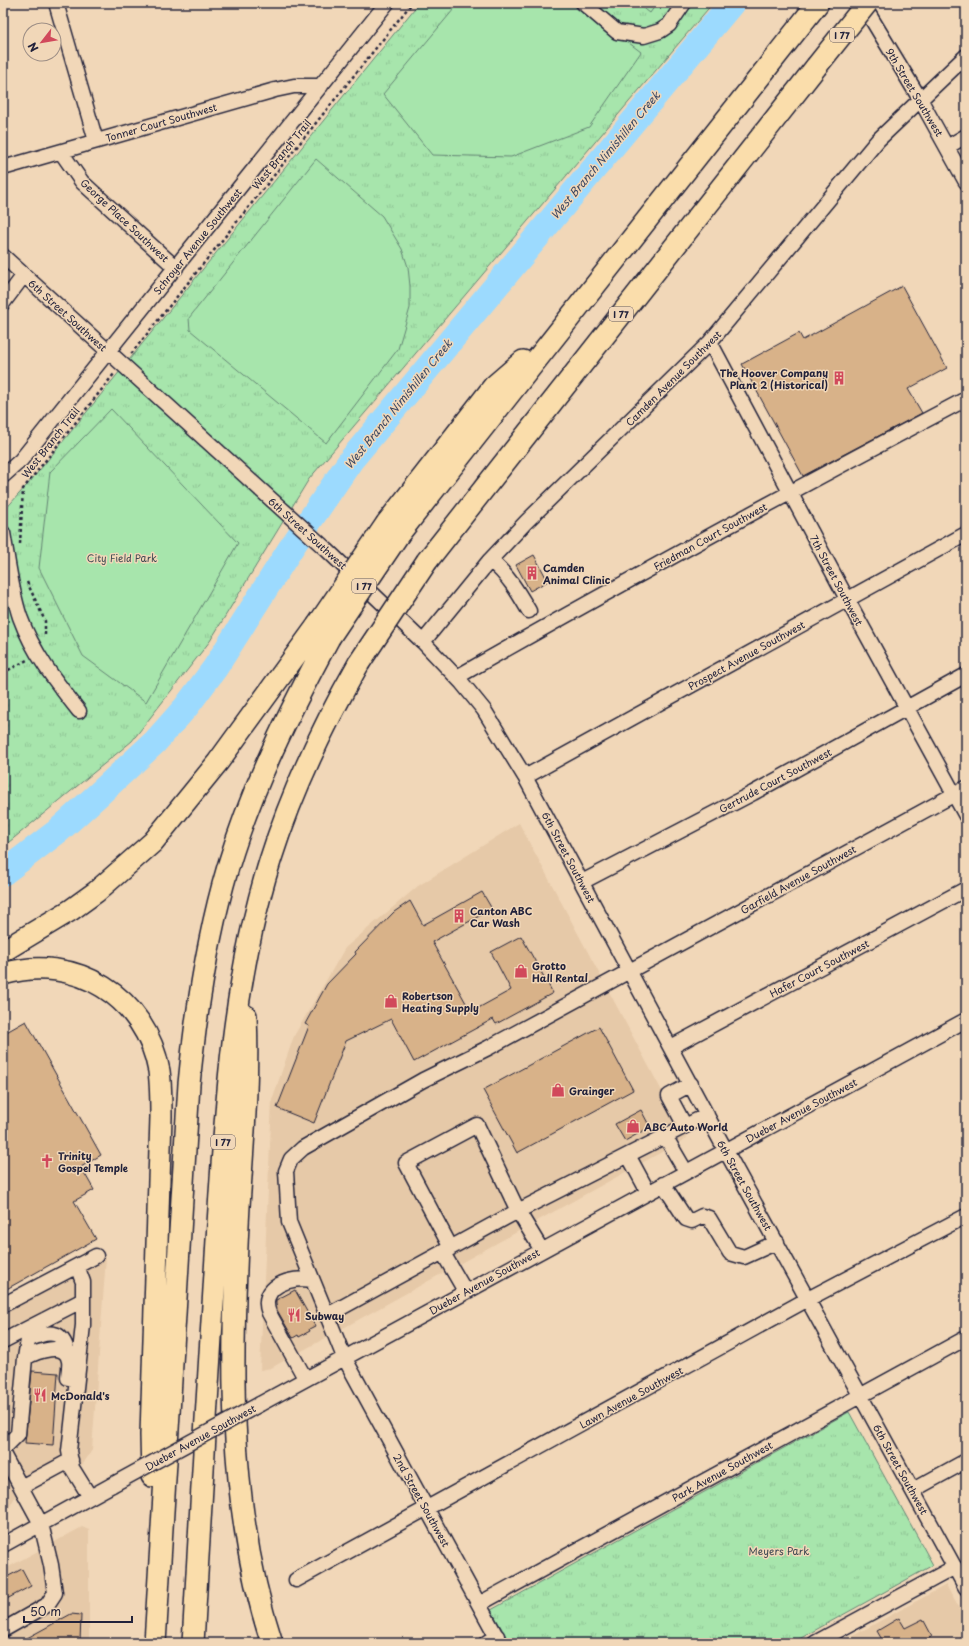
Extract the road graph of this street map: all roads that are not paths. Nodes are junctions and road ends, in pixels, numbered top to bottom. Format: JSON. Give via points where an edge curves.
{"nodes":[{"id":1,"x":56,"y":3,"type":"edge"},
{"id":2,"x":387,"y":3,"type":"edge"},
{"id":3,"x":584,"y":3,"type":"edge"},
{"id":4,"x":684,"y":3,"type":"edge"},
{"id":5,"x":818,"y":3,"type":"edge"},
{"id":6,"x":862,"y":3,"type":"edge"},
{"id":7,"x":867,"y":3,"type":"edge"},
{"id":8,"x":966,"y":56,"type":"edge"},
{"id":9,"x":321,"y":86,"type":"junction"},
{"id":10,"x":920,"y":99,"type":"junction"},
{"id":11,"x":966,"y":136,"type":"edge"},
{"id":12,"x":96,"y":141,"type":"junction"},
{"id":13,"x":947,"y":147,"type":"junction"},
{"id":14,"x":61,"y":152,"type":"junction"},
{"id":15,"x":3,"y":168,"type":"edge"},
{"id":16,"x":966,"y":182,"type":"edge"},
{"id":17,"x":3,"y":256,"type":"edge"},
{"id":18,"x":176,"y":268,"type":"junction"},
{"id":19,"x":24,"y":276,"type":"junction"},
{"id":20,"x":3,"y":303,"type":"edge"},
{"id":21,"x":710,"y":342,"type":"junction"},
{"id":22,"x":109,"y":352,"type":"junction"},
{"id":23,"x":966,"y":399,"type":"edge"},
{"id":24,"x":3,"y":476,"type":"edge"},
{"id":25,"x":789,"y":492,"type":"junction"},
{"id":26,"x":3,"y":533,"type":"edge"},
{"id":27,"x":966,"y":534,"type":"edge"},
{"id":28,"x":490,"y":560,"type":"junction"},
{"id":29,"x":847,"y":599,"type":"junction"},
{"id":30,"x":529,"y":611,"type":"dead end"},
{"id":31,"x":323,"y":632,"type":"junction"},
{"id":32,"x":424,"y":642,"type":"junction"},
{"id":33,"x":966,"y":675,"type":"edge"},
{"id":34,"x":457,"y":678,"type":"junction"},
{"id":35,"x":906,"y":707,"type":"junction"},
{"id":36,"x":79,"y":712,"type":"dead end"},
{"id":37,"x":526,"y":776,"type":"junction"},
{"id":38,"x":960,"y":791,"type":"edge"},
{"id":39,"x":966,"y":816,"type":"edge"},
{"id":40,"x":582,"y":882,"type":"junction"},
{"id":41,"x":966,"y":888,"type":"edge"},
{"id":42,"x":3,"y":951,"type":"edge"},
{"id":43,"x":630,"y":971,"type":"junction"},
{"id":44,"x":244,"y":973,"type":"junction"},
{"id":45,"x":3,"y":974,"type":"edge"},
{"id":46,"x":966,"y":1020,"type":"edge"},
{"id":47,"x":671,"y":1047,"type":"junction"},
{"id":48,"x":691,"y":1084,"type":"junction"},
{"id":49,"x":707,"y":1115,"type":"junction"},
{"id":50,"x":685,"y":1126,"type":"junction"},
{"id":51,"x":665,"y":1136,"type":"junction"},
{"id":52,"x":726,"y":1151,"type":"junction"},
{"id":53,"x":628,"y":1155,"type":"junction"},
{"id":54,"x":686,"y":1172,"type":"junction"},
{"id":55,"x":663,"y":1184,"type":"junction"},
{"id":56,"x":648,"y":1192,"type":"junction"},
{"id":57,"x":518,"y":1211,"type":"junction"},
{"id":58,"x":966,"y":1216,"type":"edge"},
{"id":59,"x":289,"y":1222,"type":"joint"},
{"id":60,"x":777,"y":1242,"type":"junction"},
{"id":61,"x":541,"y":1249,"type":"junction"},
{"id":62,"x":447,"y":1250,"type":"junction"},
{"id":63,"x":96,"y":1256,"type":"dead end"},
{"id":64,"x":77,"y":1266,"type":"junction"},
{"id":65,"x":312,"y":1280,"type":"junction"},
{"id":66,"x":465,"y":1291,"type":"junction"},
{"id":67,"x":808,"y":1299,"type":"junction"},
{"id":68,"x":83,"y":1300,"type":"junction"},
{"id":69,"x":3,"y":1305,"type":"edge"},
{"id":70,"x":326,"y":1316,"type":"junction"},
{"id":71,"x":966,"y":1338,"type":"edge"},
{"id":72,"x":3,"y":1341,"type":"edge"},
{"id":73,"x":344,"y":1357,"type":"junction"},
{"id":74,"x":305,"y":1378,"type":"junction"},
{"id":75,"x":861,"y":1395,"type":"junction"},
{"id":76,"x":4,"y":1451,"type":"edge"},
{"id":77,"x":70,"y":1456,"type":"junction"},
{"id":78,"x":966,"y":1461,"type":"edge"},
{"id":79,"x":21,"y":1487,"type":"junction"},
{"id":80,"x":913,"y":1490,"type":"junction"},
{"id":81,"x":90,"y":1497,"type":"junction"},
{"id":82,"x":428,"y":1509,"type":"junction"},
{"id":83,"x":41,"y":1524,"type":"junction"},
{"id":84,"x":3,"y":1545,"type":"edge"},
{"id":85,"x":962,"y":1576,"type":"edge"},
{"id":86,"x":296,"y":1580,"type":"dead end"},
{"id":87,"x":479,"y":1604,"type":"junction"},
{"id":88,"x":157,"y":1611,"type":"junction"},
{"id":89,"x":3,"y":1630,"type":"edge"},
{"id":90,"x":494,"y":1641,"type":"edge"},
{"id":91,"x":155,"y":1643,"type":"edge"},
{"id":92,"x":193,"y":1643,"type":"edge"},
{"id":93,"x":272,"y":1643,"type":"edge"},
{"id":94,"x":815,"y":1643,"type":"edge"}],
"edges":[{"from":1,"to":12,"type":"street"},
{"from":2,"to":9,"type":"street","name":"Schroyer Avenue Southwest"},
{"from":3,"to":4,"type":"street","via":[[617,32],[644,36],[669,25]]},
{"from":5,"to":31,"type":"highway","number":"I 77","bridge":true,"via":[[558,331],[393,528]]},
{"from":6,"to":10,"type":"street","name":"9th Street Southwest"},
{"from":7,"to":44,"type":"highway","number":"I 77","bridge":true,"via":[[427,561],[359,663],[313,748],[286,816],[259,902]]},
{"from":8,"to":10,"type":"street","name":"Camden Avenue Southwest"},
{"from":9,"to":12,"type":"street","name":"Tonner Court Southwest","via":[[294,86],[275,90]]},
{"from":9,"to":18,"type":"street","name":"Schroyer Avenue Southwest"},
{"from":10,"to":13,"type":"street","name":"9th Street Southwest"},
{"from":10,"to":21,"type":"street","name":"Camden Avenue Southwest","via":[[878,140]]},
{"from":11,"to":13,"type":"street"},
{"from":12,"to":14,"type":"street","name":"Tonner Court Southwest"},
{"from":13,"to":16,"type":"street","name":"9th Street Southwest"},
{"from":14,"to":15,"type":"street","name":"Tonner Court Southwest"},
{"from":14,"to":18,"type":"street","name":"George Place Southwest","via":[[82,182]]},
{"from":17,"to":19,"type":"street","name":"6th Street Southwest"},
{"from":18,"to":22,"type":"street","name":"Schroyer Avenue Southwest"},
{"from":19,"to":20,"type":"street"},
{"from":19,"to":22,"type":"street","name":"6th Street Southwest"},
{"from":21,"to":25,"type":"street","name":"7th Street Southwest"},
{"from":21,"to":28,"type":"street","name":"Camden Avenue Southwest"},
{"from":22,"to":24,"type":"street","name":"Schroyer Avenue Southwest","via":[[21,460]]},
{"from":22,"to":32,"type":"street","name":"6th Street Southwest"},
{"from":23,"to":25,"type":"street","name":"Friedman Court Southwest"},
{"from":25,"to":29,"type":"street","name":"7th Street Southwest"},
{"from":25,"to":34,"type":"street","name":"Friedman Court Southwest"},
{"from":26,"to":36,"type":"street","via":[[13,593],[21,618],[46,668]]},
{"from":27,"to":29,"type":"street","name":"Prospect Avenue Southwest"},
{"from":28,"to":30,"type":"street","via":[[512,581]]},
{"from":28,"to":32,"type":"street","name":"Camden Avenue Southwest"},
{"from":29,"to":35,"type":"street","name":"7th Street Southwest"},
{"from":29,"to":37,"type":"street","name":"Prospect Avenue Southwest"},
{"from":31,"to":42,"type":"highway","via":[[152,842],[96,892]]},
{"from":31,"to":88,"type":"highway","number":"I 77","via":[[252,798],[228,868],[203,975],[189,1084]]},
{"from":32,"to":34,"type":"street","name":"6th Street Southwest"},
{"from":33,"to":35,"type":"street","name":"Gertrude Court Southwest"},
{"from":34,"to":37,"type":"street","name":"6th Street Southwest","via":[[484,710]]},
{"from":35,"to":38,"type":"street","name":"7th Street Southwest"},
{"from":35,"to":40,"type":"street","name":"Gertrude Court Southwest","via":[[753,793]]},
{"from":37,"to":40,"type":"street","name":"6th Street Southwest"},
{"from":38,"to":39,"type":"street","name":"7th Street Southwest"},
{"from":38,"to":43,"type":"street","name":"Garfield Avenue Southwest"},
{"from":40,"to":43,"type":"street","name":"6th Street Southwest"},
{"from":41,"to":47,"type":"street","name":"Hafer Court Southwest"},
{"from":43,"to":47,"type":"street","name":"6th Street Southwest"},
{"from":43,"to":59,"type":"street","name":"Garfield Avenue Southwest","via":[[423,1080],[300,1150],[291,1159],[286,1171]]},
{"from":44,"to":92,"type":"highway","number":"I 77","via":[[231,1058],[222,1153]]},
{"from":44,"to":93,"type":"highway","via":[[248,1052],[233,1366],[238,1458],[245,1518],[253,1567]]},
{"from":45,"to":88,"type":"highway","via":[[17,970],[51,968],[87,978],[104,987],[121,1000],[135,1017],[146,1035],[159,1071],[161,1117],[151,1435]]},
{"from":46,"to":52,"type":"street","name":"Dueber Avenue Southwest"},
{"from":47,"to":48,"type":"street","name":"6th Street Southwest"},
{"from":48,"to":49,"type":"street","name":"6th Street Southwest"},
{"from":48,"to":50,"type":"street","via":[[669,1096]]},
{"from":49,"to":50,"type":"street"},
{"from":49,"to":52,"type":"street","name":"6th Street Southwest"},
{"from":50,"to":51,"type":"street"},
{"from":51,"to":53,"type":"street"},
{"from":51,"to":54,"type":"street"},
{"from":52,"to":54,"type":"street","name":"Dueber Avenue Southwest"},
{"from":52,"to":60,"type":"street","name":"6th Street Southwest"},
{"from":53,"to":56,"type":"street"},
{"from":53,"to":57,"type":"street"},
{"from":54,"to":55,"type":"street","name":"Dueber Avenue Southwest"},
{"from":55,"to":56,"type":"street","name":"Dueber Avenue Southwest"},
{"from":55,"to":60,"type":"street","via":[[686,1218],[692,1221],[702,1216],[709,1218],[730,1253],[744,1257]]},
{"from":56,"to":61,"type":"street","name":"Dueber Avenue Southwest"},
{"from":57,"to":61,"type":"street"},
{"from":57,"to":62,"type":"street"},
{"from":57,"to":62,"type":"street","via":[[477,1125],[406,1163]]},
{"from":58,"to":67,"type":"street","name":"Lawn Avenue Southwest"},
{"from":59,"to":65,"type":"street","name":"2nd Street Southwest"},
{"from":60,"to":67,"type":"street","name":"6th Street Southwest"},
{"from":61,"to":66,"type":"street","name":"Dueber Avenue Southwest"},
{"from":62,"to":66,"type":"street"},
{"from":62,"to":70,"type":"street"},
{"from":63,"to":64,"type":"street"},
{"from":64,"to":68,"type":"street","via":[[83,1282]]},
{"from":64,"to":69,"type":"street"},
{"from":65,"to":70,"type":"street","name":"2nd Street Southwest"},
{"from":65,"to":74,"type":"street","via":[[295,1278],[281,1282],[272,1291],[267,1303],[269,1313]]},
{"from":66,"to":73,"type":"street","name":"Dueber Avenue Southwest"},
{"from":67,"to":75,"type":"street","name":"6th Street Southwest"},
{"from":67,"to":82,"type":"street","name":"Lawn Avenue Southwest"},
{"from":68,"to":72,"type":"street"},
{"from":68,"to":77,"type":"street","via":[[83,1325]]},
{"from":70,"to":73,"type":"street","name":"2nd Street Southwest"},
{"from":71,"to":75,"type":"street","name":"Park Avenue Southwest"},
{"from":73,"to":74,"type":"street","name":"Dueber Avenue Southwest"},
{"from":73,"to":82,"type":"street","name":"2nd Street Southwest"},
{"from":74,"to":81,"type":"street","name":"Dueber Avenue Southwest","bridge":true},
{"from":75,"to":80,"type":"street","name":"6th Street Southwest"},
{"from":75,"to":87,"type":"street","name":"Park Avenue Southwest"},
{"from":76,"to":77,"type":"street","via":[[18,1434],[25,1358],[56,1348],[69,1360],[64,1427]]},
{"from":76,"to":79,"type":"street"},
{"from":77,"to":79,"type":"street"},
{"from":77,"to":81,"type":"street","via":[[72,1468]]},
{"from":78,"to":80,"type":"street"},
{"from":79,"to":83,"type":"street"},
{"from":80,"to":85,"type":"street","name":"6th Street Southwest"},
{"from":81,"to":83,"type":"street","name":"Dueber Avenue Southwest"},
{"from":82,"to":86,"type":"street","name":"Lawn Avenue Southwest"},
{"from":82,"to":87,"type":"street","name":"2nd Street Southwest"},
{"from":83,"to":84,"type":"street","name":"Dueber Avenue Southwest"},
{"from":83,"to":89,"type":"street","via":[[55,1592],[47,1605]]},
{"from":85,"to":94,"type":"street"},
{"from":87,"to":90,"type":"street","name":"2nd Street Southwest"},
{"from":88,"to":91,"type":"highway","number":"I 77"}]}
